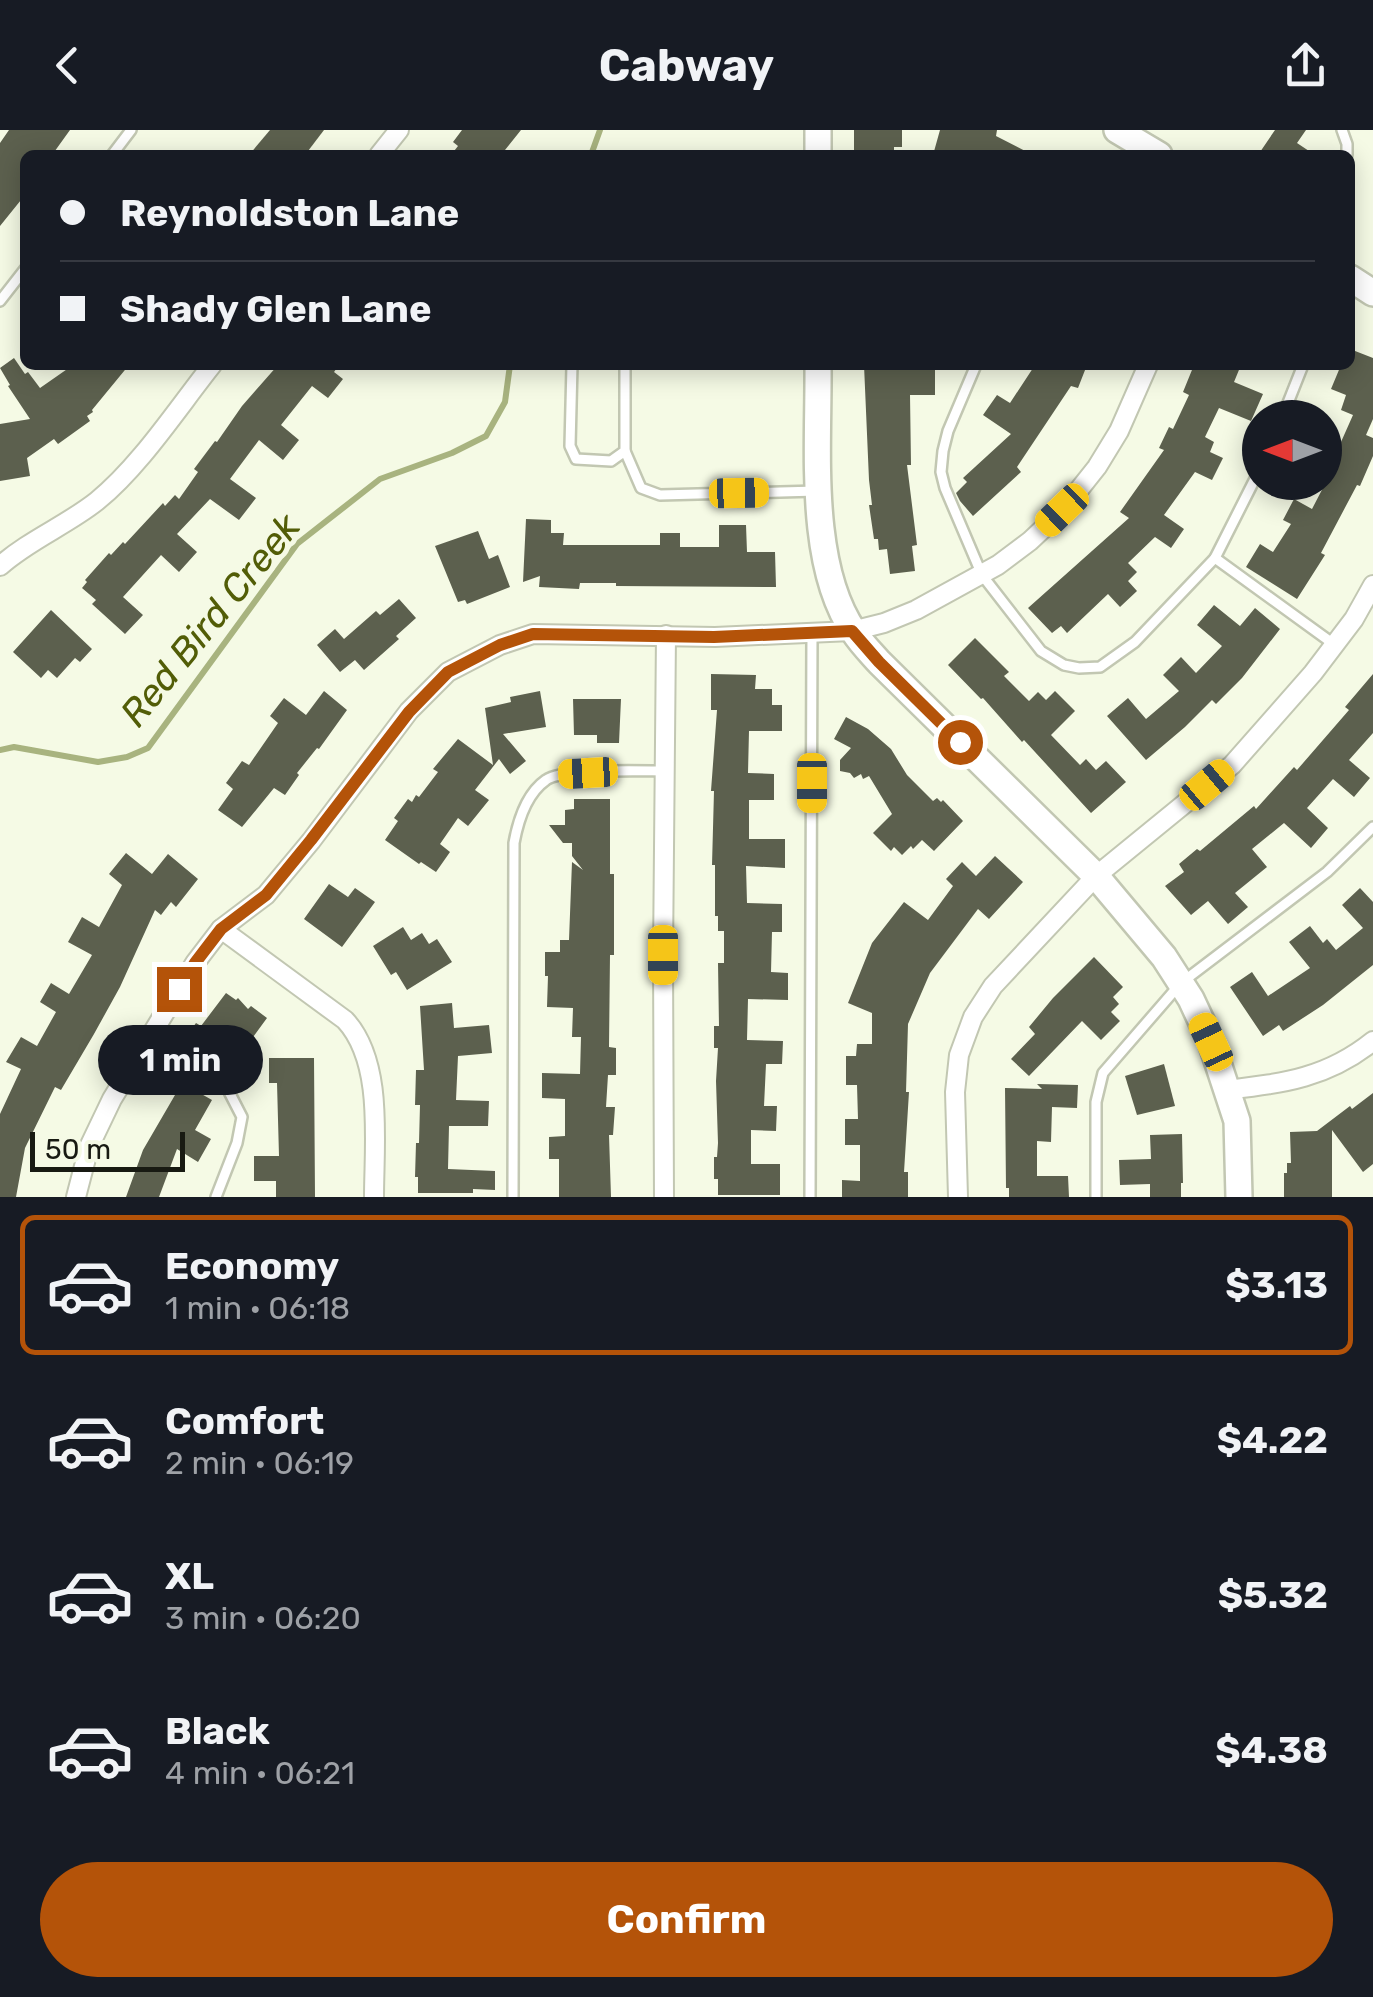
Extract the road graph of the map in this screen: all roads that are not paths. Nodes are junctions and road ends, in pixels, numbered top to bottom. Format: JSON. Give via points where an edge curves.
{"nodes":[{"id":1,"x":131,"y":130,"type":"edge"},
{"id":2,"x":399,"y":130,"type":"edge"},
{"id":3,"x":1117,"y":130,"type":"edge"},
{"id":4,"x":116,"y":150,"type":"edge"},
{"id":5,"x":383,"y":150,"type":"edge"},
{"id":6,"x":1150,"y":150,"type":"edge"},
{"id":7,"x":20,"y":275,"type":"edge"},
{"id":8,"x":0,"y":301,"type":"edge"},
{"id":9,"x":208,"y":370,"type":"edge"},
{"id":10,"x":572,"y":370,"type":"edge"},
{"id":11,"x":625,"y":370,"type":"edge"},
{"id":12,"x":818,"y":370,"type":"edge"},
{"id":13,"x":974,"y":370,"type":"edge"},
{"id":14,"x":1146,"y":370,"type":"edge"},
{"id":15,"x":1302,"y":370,"type":"edge"},
{"id":16,"x":1289,"y":400,"type":"edge"},
{"id":17,"x":625,"y":451,"type":"junction"},
{"id":18,"x":819,"y":491,"type":"junction"},
{"id":19,"x":1245,"y":500,"type":"edge"},
{"id":20,"x":1216,"y":558,"type":"junction"},
{"id":21,"x":2,"y":561,"type":"edge"},
{"id":22,"x":982,"y":575,"type":"junction"},
{"id":23,"x":1373,"y":585,"type":"edge"},
{"id":24,"x":852,"y":631,"type":"junction"},
{"id":25,"x":812,"y":632,"type":"junction"},
{"id":26,"x":666,"y":635,"type":"junction"},
{"id":27,"x":1335,"y":645,"type":"junction"},
{"id":28,"x":665,"y":771,"type":"junction"},
{"id":29,"x":1373,"y":826,"type":"edge"},
{"id":30,"x":1096,"y":876,"type":"junction"},
{"id":31,"x":221,"y":929,"type":"junction"},
{"id":32,"x":1181,"y":983,"type":"junction"},
{"id":33,"x":1373,"y":1041,"type":"edge"},
{"id":34,"x":146,"y":1042,"type":"junction"},
{"id":35,"x":1227,"y":1090,"type":"junction"},
{"id":36,"x":76,"y":1197,"type":"edge"},
{"id":37,"x":216,"y":1197,"type":"edge"},
{"id":38,"x":374,"y":1197,"type":"edge"},
{"id":39,"x":514,"y":1197,"type":"edge"},
{"id":40,"x":664,"y":1197,"type":"edge"},
{"id":41,"x":810,"y":1197,"type":"edge"},
{"id":42,"x":958,"y":1197,"type":"edge"},
{"id":43,"x":1096,"y":1197,"type":"edge"},
{"id":44,"x":1239,"y":1197,"type":"edge"}],
"edges":[{"from":1,"to":4,"type":"lane"},
{"from":2,"to":5,"type":"street"},
{"from":3,"to":6,"type":"street"},
{"from":7,"to":8,"type":"lane"},
{"from":9,"to":21,"type":"street","via":[[100,498]]},
{"from":10,"to":17,"type":"lane","via":[[570,446],[576,459],[611,461]]},
{"from":11,"to":17,"type":"lane"},
{"from":12,"to":18,"type":"street"},
{"from":13,"to":22,"type":"lane","via":[[948,431],[941,472]]},
{"from":14,"to":22,"type":"street","via":[[1097,467],[1030,542]]},
{"from":15,"to":16,"type":"lane"},
{"from":17,"to":18,"type":"lane","via":[[642,488],[660,495]]},
{"from":18,"to":24,"type":"street","via":[[824,554]]},
{"from":19,"to":20,"type":"lane"},
{"from":20,"to":22,"type":"lane","via":[[1135,642],[1100,666],[1079,668],[1041,650]]},
{"from":20,"to":27,"type":"lane"},
{"from":22,"to":24,"type":"street","via":[[916,610]]},
{"from":23,"to":27,"type":"street"},
{"from":24,"to":25,"type":"street"},
{"from":24,"to":30,"type":"street"},
{"from":25,"to":26,"type":"street"},
{"from":25,"to":41,"type":"lane"},
{"from":26,"to":28,"type":"street"},
{"from":26,"to":31,"type":"street","via":[[533,634],[448,672],[266,895]]},
{"from":27,"to":30,"type":"street","via":[[1232,764]]},
{"from":28,"to":39,"type":"lane","via":[[547,778],[518,823]]},
{"from":28,"to":40,"type":"street"},
{"from":29,"to":32,"type":"lane","via":[[1327,872]]},
{"from":30,"to":32,"type":"street"},
{"from":30,"to":42,"type":"street","via":[[993,986],[973,1017],[955,1092]]},
{"from":31,"to":34,"type":"street"},
{"from":31,"to":38,"type":"street","via":[[358,1034],[372,1088]]},
{"from":32,"to":35,"type":"street"},
{"from":32,"to":43,"type":"lane","via":[[1103,1073],[1096,1102]]},
{"from":33,"to":35,"type":"street","via":[[1330,1070]]},
{"from":34,"to":36,"type":"street","via":[[89,1147]]},
{"from":34,"to":37,"type":"lane","via":[[224,1082],[242,1117]]},
{"from":35,"to":44,"type":"street","via":[[1237,1121]]}]}
